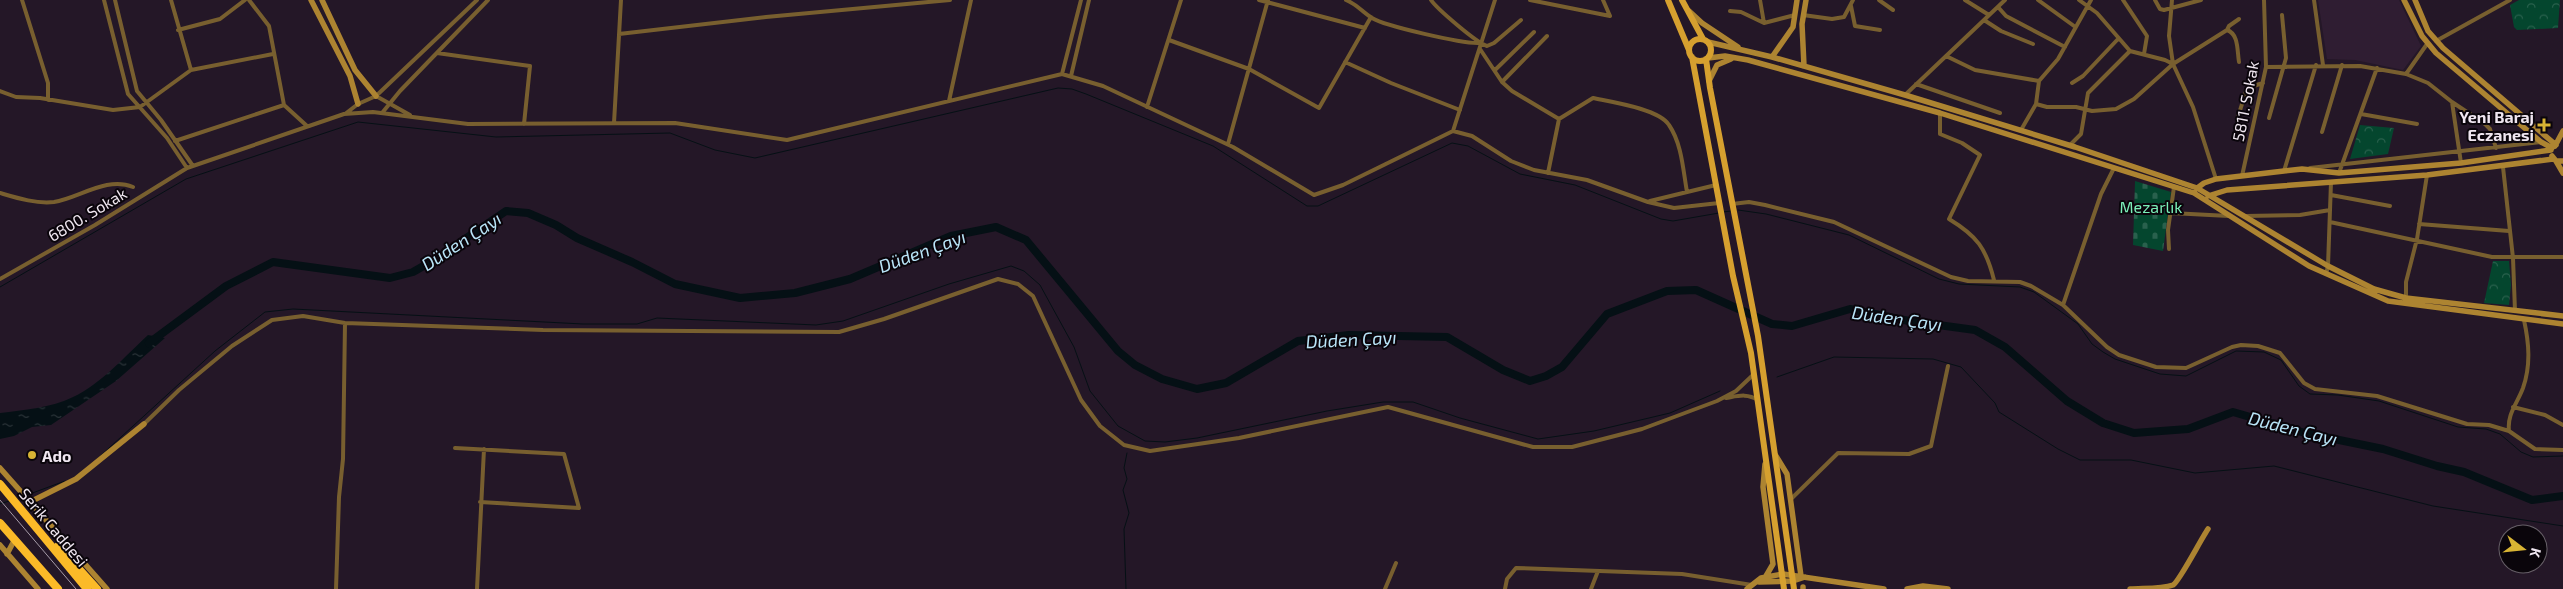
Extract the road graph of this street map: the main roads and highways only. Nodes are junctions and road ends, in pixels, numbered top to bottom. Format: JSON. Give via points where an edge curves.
{"nodes":[{"id":1,"x":1668,"y":0,"type":"edge"},
{"id":2,"x":1682,"y":0,"type":"edge"},
{"id":3,"x":1706,"y":41,"type":"junction"},
{"id":4,"x":1689,"y":50,"type":"junction"},
{"id":5,"x":1692,"y":57,"type":"junction"},
{"id":6,"x":1707,"y":58,"type":"junction"},
{"id":7,"x":0,"y":484,"type":"edge"},
{"id":8,"x":18,"y":506,"type":"junction"},
{"id":9,"x":0,"y":523,"type":"edge"},
{"id":10,"x":36,"y":564,"type":"junction"},
{"id":11,"x":53,"y":589,"type":"edge"},
{"id":12,"x":58,"y":589,"type":"edge"},
{"id":13,"x":87,"y":589,"type":"edge"},
{"id":14,"x":97,"y":589,"type":"edge"},
{"id":15,"x":1784,"y":589,"type":"edge"},
{"id":16,"x":1794,"y":589,"type":"edge"}],
"edges":[{"from":1,"to":4,"type":"main road"},
{"from":2,"to":3,"type":"main road"},
{"from":3,"to":4,"type":"main road","via":[[1694,41]]},
{"from":3,"to":6,"type":"main road","via":[[1711,48]]},
{"from":4,"to":5,"type":"main road"},
{"from":5,"to":6,"type":"main road","via":[[1698,61]]},
{"from":5,"to":15,"type":"main road","via":[[1759,401]]},
{"from":6,"to":16,"type":"main road","via":[[1758,336]]},
{"from":7,"to":8,"type":"highway","name":"Serik Caddesi"},
{"from":8,"to":13,"type":"highway","name":"Serik Caddesi"},
{"from":8,"to":14,"type":"highway","via":[[42,522]]},
{"from":9,"to":10,"type":"highway"},
{"from":10,"to":11,"type":"highway"},
{"from":10,"to":12,"type":"highway"}]}
